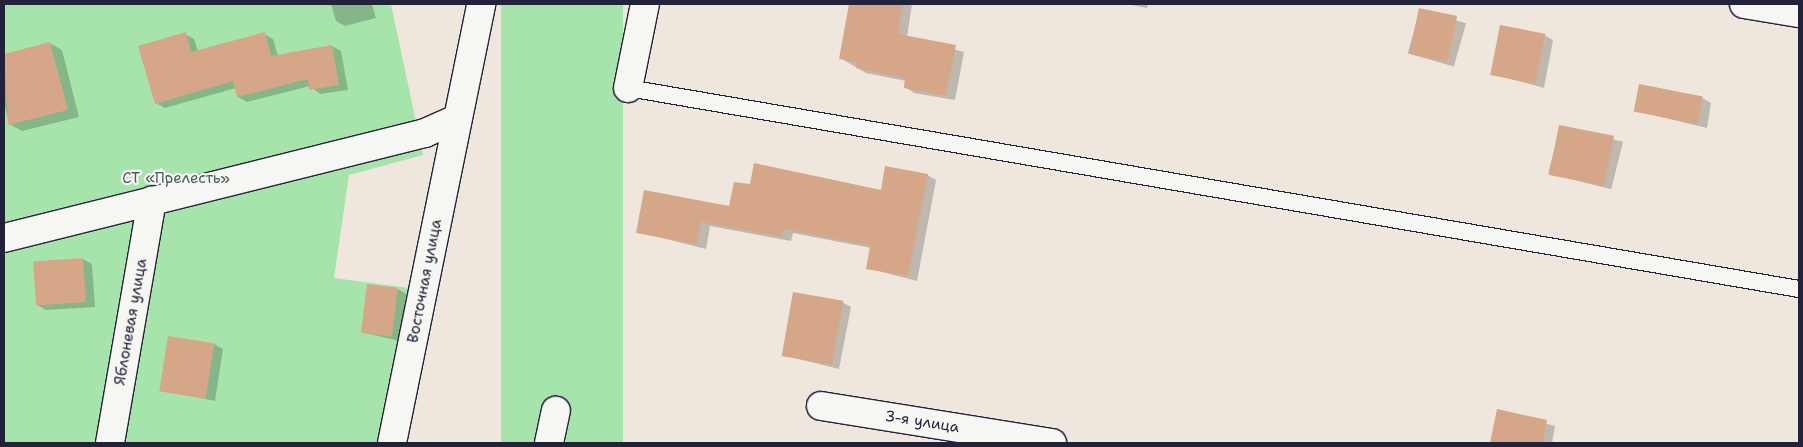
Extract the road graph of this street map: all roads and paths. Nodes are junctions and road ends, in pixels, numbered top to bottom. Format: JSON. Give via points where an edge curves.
{"nodes":[{"id":1,"x":481,"y":4,"type":"edge"},
{"id":2,"x":645,"y":4,"type":"edge"},
{"id":3,"x":1744,"y":4,"type":"edge"},
{"id":4,"x":1799,"y":13,"type":"edge"},
{"id":5,"x":628,"y":88,"type":"joint"},
{"id":6,"x":457,"y":119,"type":"junction"},
{"id":7,"x":152,"y":201,"type":"junction"},
{"id":8,"x":4,"y":238,"type":"edge"},
{"id":9,"x":1799,"y":289,"type":"edge"},
{"id":10,"x":821,"y":406,"type":"dead end"},
{"id":11,"x":556,"y":411,"type":"dead end"},
{"id":12,"x":110,"y":443,"type":"edge"},
{"id":13,"x":392,"y":443,"type":"edge"},
{"id":14,"x":549,"y":443,"type":"edge"},
{"id":15,"x":1052,"y":443,"type":"edge"}],
"edges":[{"from":1,"to":6,"type":"street","name":"Восточная улица"},
{"from":2,"to":5,"type":"street"},
{"from":3,"to":4,"type":"street"},
{"from":5,"to":9,"type":"lane"},
{"from":6,"to":7,"type":"street","via":[[425,133]]},
{"from":6,"to":13,"type":"street","name":"Восточная улица"},
{"from":7,"to":8,"type":"street"},
{"from":7,"to":12,"type":"street","name":"Яблоневая улица"},
{"from":10,"to":15,"type":"street","name":"3-я улица"},
{"from":11,"to":14,"type":"street"}]}
